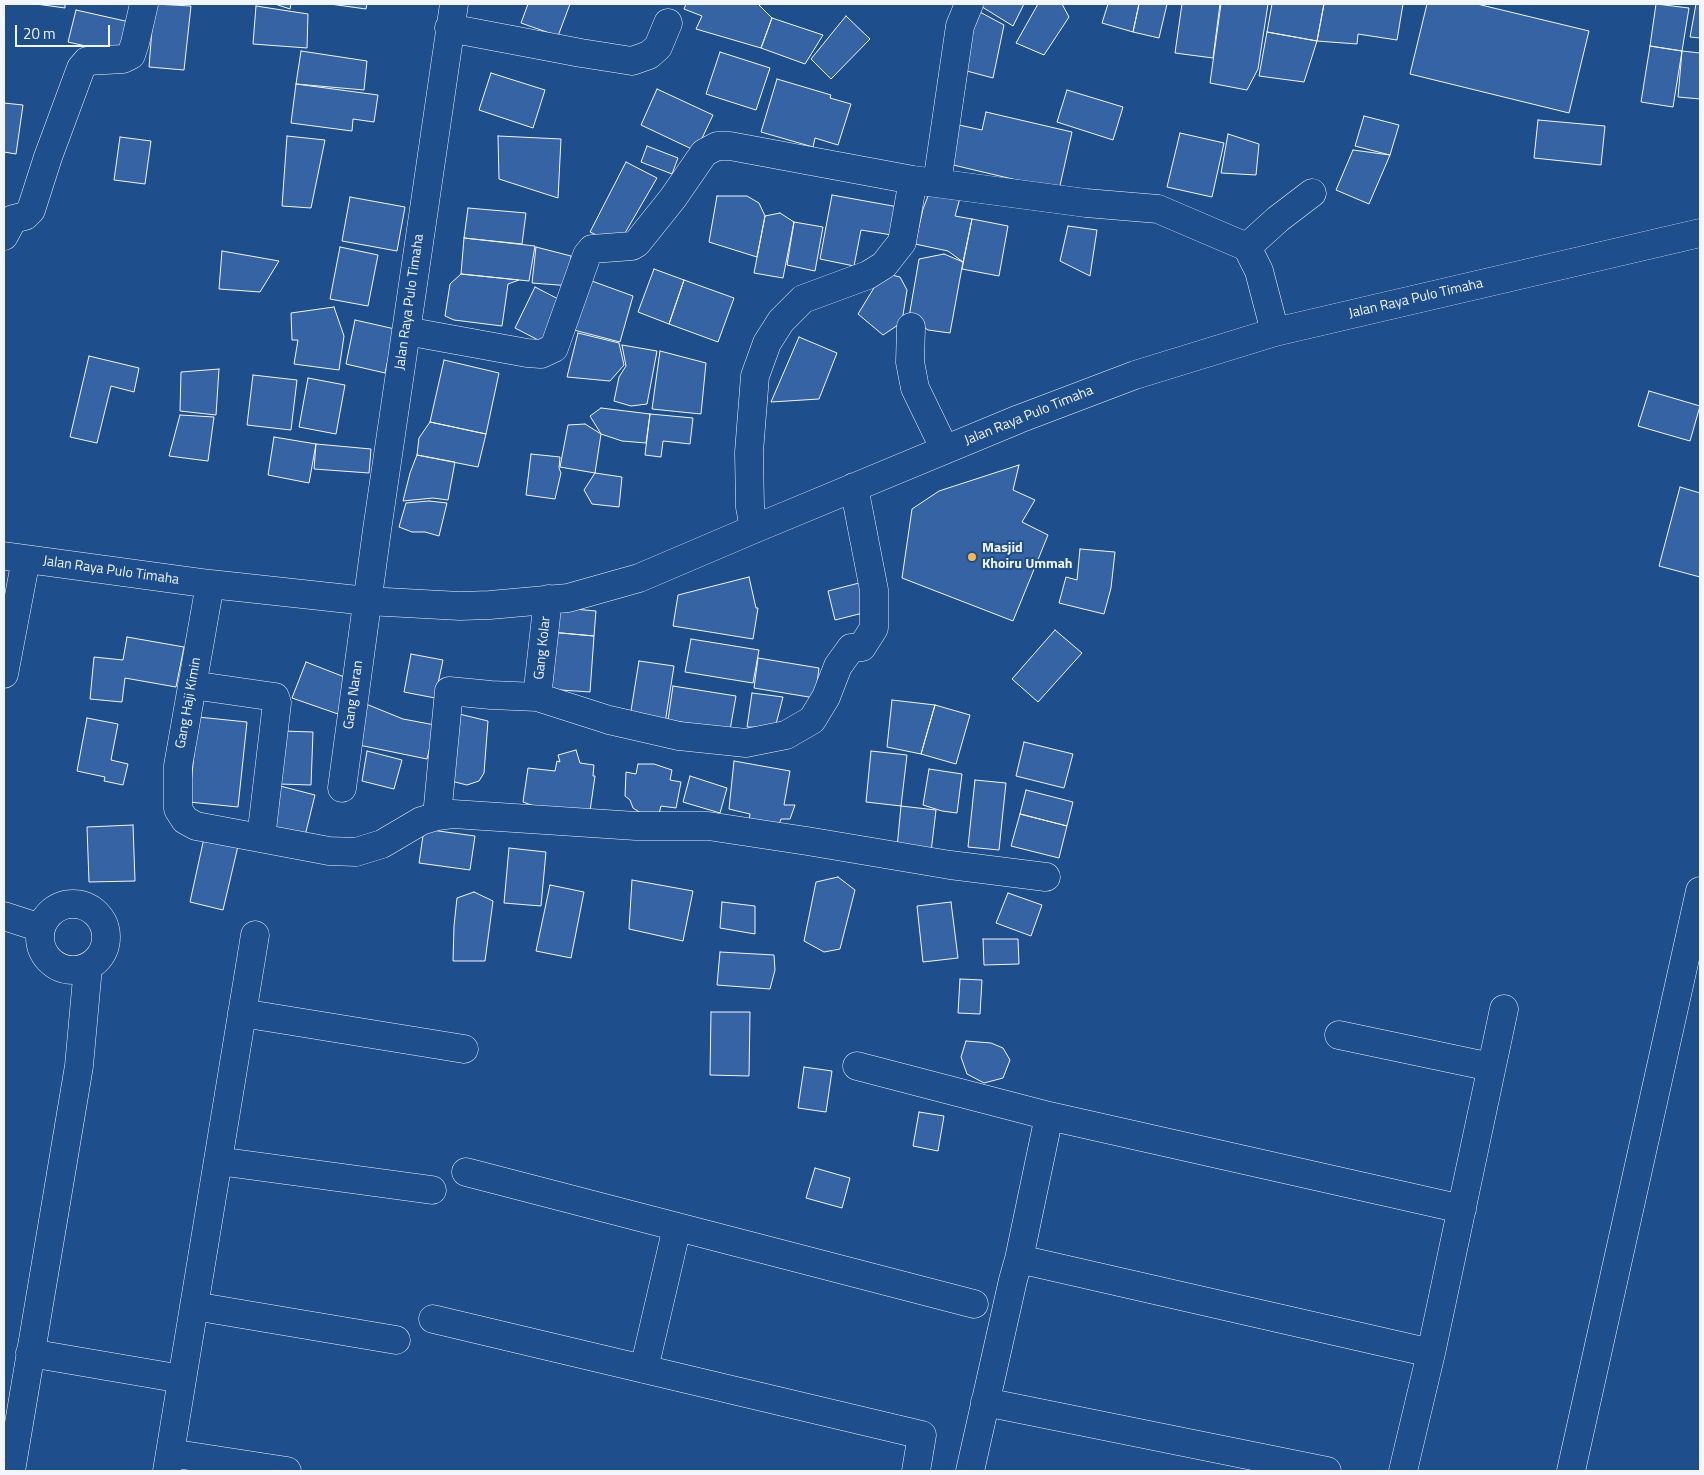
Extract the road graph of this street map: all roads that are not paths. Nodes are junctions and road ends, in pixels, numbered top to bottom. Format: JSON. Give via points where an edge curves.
{"nodes":[{"id":1,"x":144,"y":4,"type":"edge"},
{"id":2,"x":969,"y":4,"type":"edge"},
{"id":3,"x":452,"y":16,"type":"edge"},
{"id":4,"x":668,"y":23,"type":"dead end"},
{"id":5,"x":925,"y":181,"type":"junction"},
{"id":6,"x":1312,"y":193,"type":"dead end"},
{"id":7,"x":1700,"y":233,"type":"edge"},
{"id":8,"x":4,"y":236,"type":"edge"},
{"id":9,"x":1247,"y":247,"type":"junction"},
{"id":10,"x":1272,"y":323,"type":"junction"},
{"id":11,"x":911,"y":328,"type":"dead end"},
{"id":12,"x":406,"y":331,"type":"junction"},
{"id":13,"x":940,"y":439,"type":"junction"},
{"id":14,"x":854,"y":487,"type":"junction"},
{"id":15,"x":752,"y":518,"type":"junction"},
{"id":16,"x":15,"y":558,"type":"edge"},
{"id":17,"x":210,"y":584,"type":"junction"},
{"id":18,"x":548,"y":599,"type":"junction"},
{"id":19,"x":367,"y":601,"type":"junction"},
{"id":20,"x":4,"y":674,"type":"edge"},
{"id":21,"x":192,"y":685,"type":"junction"},
{"id":22,"x":538,"y":697,"type":"junction"},
{"id":23,"x":342,"y":788,"type":"dead end"},
{"id":24,"x":437,"y":816,"type":"junction"},
{"id":25,"x":261,"y":838,"type":"junction"},
{"id":26,"x":1046,"y":877,"type":"dead end"},
{"id":27,"x":1700,"y":891,"type":"edge"},
{"id":28,"x":4,"y":916,"type":"edge"},
{"id":29,"x":41,"y":928,"type":"junction"},
{"id":30,"x":255,"y":935,"type":"dead end"},
{"id":31,"x":88,"y":967,"type":"junction"},
{"id":32,"x":1504,"y":1009,"type":"dead end"},
{"id":33,"x":242,"y":1013,"type":"junction"},
{"id":34,"x":1339,"y":1035,"type":"dead end"},
{"id":35,"x":464,"y":1049,"type":"dead end"},
{"id":36,"x":856,"y":1066,"type":"dead end"},
{"id":37,"x":1492,"y":1067,"type":"junction"},
{"id":38,"x":1049,"y":1116,"type":"junction"},
{"id":39,"x":218,"y":1161,"type":"junction"},
{"id":40,"x":466,"y":1172,"type":"dead end"},
{"id":41,"x":432,"y":1190,"type":"dead end"},
{"id":42,"x":1462,"y":1209,"type":"junction"},
{"id":43,"x":677,"y":1227,"type":"junction"},
{"id":44,"x":1020,"y":1259,"type":"junction"},
{"id":45,"x":974,"y":1304,"type":"dead end"},
{"id":46,"x":194,"y":1306,"type":"junction"},
{"id":47,"x":433,"y":1319,"type":"dead end"},
{"id":48,"x":396,"y":1340,"type":"dead end"},
{"id":49,"x":30,"y":1353,"type":"junction"},
{"id":50,"x":1431,"y":1353,"type":"junction"},
{"id":51,"x":644,"y":1369,"type":"junction"},
{"id":52,"x":182,"y":1379,"type":"junction"},
{"id":53,"x":985,"y":1402,"type":"junction"},
{"id":54,"x":168,"y":1462,"type":"edge"},
{"id":55,"x":11,"y":1471,"type":"edge"},
{"id":56,"x":287,"y":1471,"type":"edge"},
{"id":57,"x":916,"y":1471,"type":"edge"},
{"id":58,"x":970,"y":1471,"type":"edge"},
{"id":59,"x":1327,"y":1471,"type":"edge"},
{"id":60,"x":1403,"y":1471,"type":"edge"},
{"id":61,"x":1570,"y":1471,"type":"edge"}],
"edges":[{"from":1,"to":8,"type":"street","via":[[131,54],[123,59],[87,60],[81,68],[31,210],[25,216],[13,219]]},
{"from":2,"to":5,"type":"street","via":[[960,26]]},
{"from":3,"to":4,"type":"street","via":[[581,53],[632,61],[649,55],[658,47]]},
{"from":3,"to":12,"type":"street","name":"Jalan Raya Pulo Timaha"},
{"from":5,"to":9,"type":"street","via":[[1086,203],[1158,209]]},
{"from":5,"to":12,"type":"street","via":[[717,146],[704,153],[637,243],[592,250],[587,255],[554,348],[541,354],[527,353]]},
{"from":5,"to":15,"type":"street","via":[[902,242],[884,264],[868,275],[803,299],[781,321],[767,343],[754,376],[749,452]]},
{"from":6,"to":9,"type":"street"},
{"from":7,"to":10,"type":"street","name":"Jalan Raya Pulo Timaha"},
{"from":9,"to":10,"type":"street","via":[[1259,271]]},
{"from":10,"to":13,"type":"street","name":"Jalan Raya Pulo Timaha","via":[[1019,419]]},
{"from":11,"to":13,"type":"street","via":[[910,362],[915,388]]},
{"from":12,"to":19,"type":"street","name":"Jalan Raya Pulo Timaha"},
{"from":13,"to":14,"type":"street","name":"Jalan Raya Pulo Timaha"},
{"from":14,"to":15,"type":"street","name":"Jalan Raya Pulo Timaha"},
{"from":14,"to":22,"type":"street","via":[[874,590],[874,628],[862,648],[851,648],[838,666],[826,697],[812,720],[786,734],[746,743],[679,736],[609,720]]},
{"from":15,"to":18,"type":"street","name":"Jalan Raya Pulo Timaha","via":[[639,578],[568,598]]},
{"from":16,"to":17,"type":"street","name":"Jalan Raya Pulo Timaha"},
{"from":16,"to":20,"type":"street"},
{"from":17,"to":19,"type":"street","name":"Jalan Raya Pulo Timaha"},
{"from":17,"to":21,"type":"street","name":"Gang Haji Kimin"},
{"from":18,"to":19,"type":"street","name":"Jalan Raya Pulo Timaha","via":[[460,606]]},
{"from":18,"to":22,"type":"street","name":"Gang Kolar"},
{"from":19,"to":23,"type":"street","name":"Gang Naran"},
{"from":21,"to":25,"type":"street","name":"Gang Haji Kimin","via":[[178,766],[178,809],[185,820],[196,826]]},
{"from":21,"to":25,"type":"street","via":[[275,697],[277,703]]},
{"from":22,"to":24,"type":"street","via":[[449,691]]},
{"from":24,"to":25,"type":"street","via":[[421,821],[382,844],[356,852],[329,851]]},
{"from":24,"to":26,"type":"street","via":[[453,814],[636,826],[708,826],[950,866]]},
{"from":27,"to":61,"type":"street"},
{"from":28,"to":29,"type":"street"},
{"from":29,"to":31,"type":"street","via":[[43,953],[51,963],[76,971]]},
{"from":29,"to":31,"type":"street","via":[[47,916],[70,904],[94,912],[103,922],[107,935],[99,959]]},
{"from":30,"to":33,"type":"street"},
{"from":31,"to":49,"type":"street","via":[[79,1066]]},
{"from":32,"to":37,"type":"street"},
{"from":33,"to":35,"type":"street"},
{"from":33,"to":39,"type":"street"},
{"from":34,"to":37,"type":"street"},
{"from":36,"to":38,"type":"street"},
{"from":37,"to":42,"type":"street"},
{"from":38,"to":42,"type":"street"},
{"from":38,"to":44,"type":"street"},
{"from":39,"to":41,"type":"street"},
{"from":39,"to":46,"type":"street"},
{"from":40,"to":43,"type":"street"},
{"from":42,"to":50,"type":"street"},
{"from":43,"to":45,"type":"street"},
{"from":43,"to":51,"type":"street"},
{"from":44,"to":50,"type":"street"},
{"from":44,"to":53,"type":"street"},
{"from":46,"to":48,"type":"street"},
{"from":46,"to":52,"type":"street"},
{"from":47,"to":51,"type":"street"},
{"from":49,"to":52,"type":"street"},
{"from":49,"to":55,"type":"street"},
{"from":50,"to":60,"type":"street"},
{"from":51,"to":57,"type":"street","via":[[922,1435]]},
{"from":52,"to":54,"type":"street"},
{"from":53,"to":58,"type":"street"},
{"from":53,"to":59,"type":"street"},
{"from":54,"to":56,"type":"street"}]}
